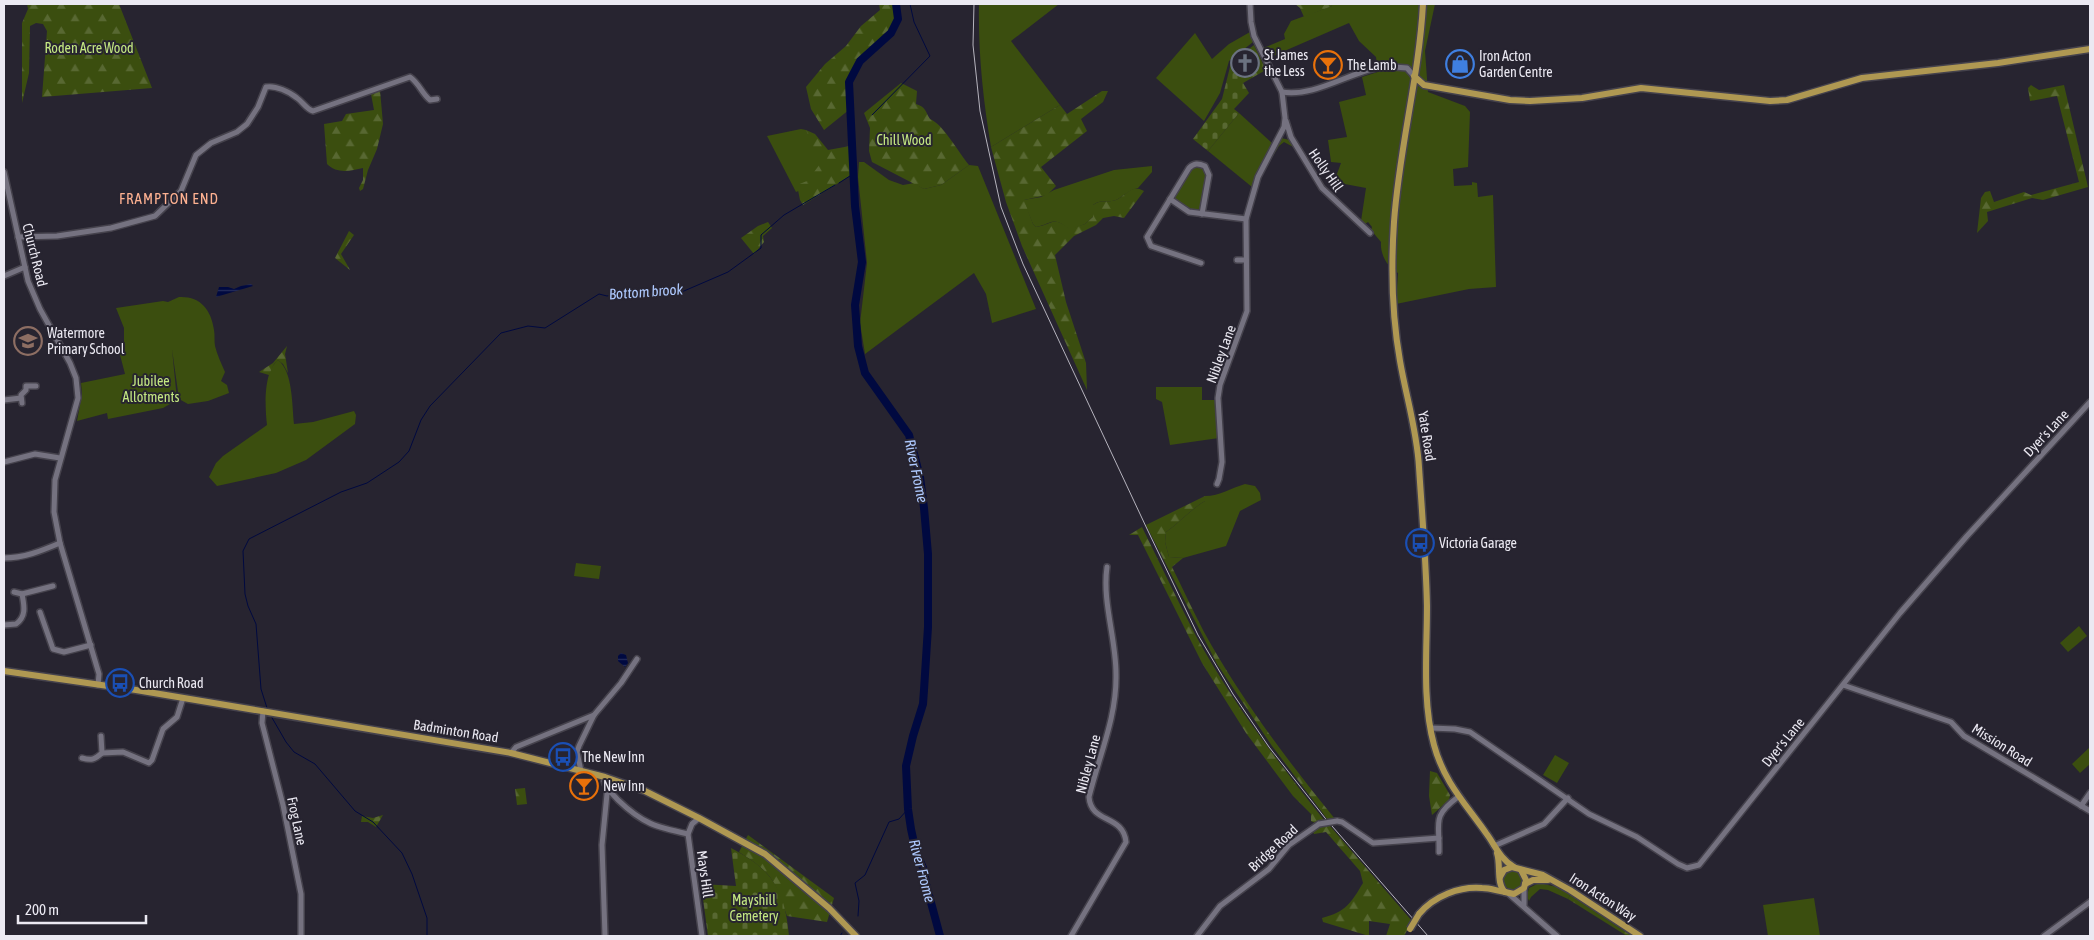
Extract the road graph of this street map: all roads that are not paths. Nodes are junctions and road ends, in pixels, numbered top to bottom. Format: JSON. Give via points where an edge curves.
{"nodes":[{"id":1,"x":1250,"y":4,"type":"edge"},
{"id":2,"x":1423,"y":4,"type":"edge"},
{"id":3,"x":2090,"y":49,"type":"edge"},
{"id":4,"x":1414,"y":76,"type":"junction"},
{"id":5,"x":1282,"y":92,"type":"junction"},
{"id":6,"x":1290,"y":93,"type":"junction"},
{"id":7,"x":437,"y":99,"type":"dead end"},
{"id":8,"x":1285,"y":106,"type":"junction"},
{"id":9,"x":1285,"y":118,"type":"junction"},
{"id":10,"x":1280,"y":134,"type":"junction"},
{"id":11,"x":1291,"y":136,"type":"junction"},
{"id":12,"x":4,"y":172,"type":"edge"},
{"id":13,"x":1170,"y":199,"type":"junction"},
{"id":14,"x":1202,"y":214,"type":"junction"},
{"id":15,"x":1246,"y":219,"type":"junction"},
{"id":16,"x":1370,"y":233,"type":"dead end"},
{"id":17,"x":18,"y":237,"type":"junction"},
{"id":18,"x":1237,"y":260,"type":"dead end"},
{"id":19,"x":1246,"y":260,"type":"junction"},
{"id":20,"x":1198,"y":263,"type":"dead end"},
{"id":21,"x":24,"y":267,"type":"junction"},
{"id":22,"x":4,"y":276,"type":"edge"},
{"id":23,"x":36,"y":386,"type":"dead end"},
{"id":24,"x":4,"y":400,"type":"edge"},
{"id":25,"x":2090,"y":402,"type":"edge"},
{"id":26,"x":60,"y":458,"type":"junction"},
{"id":27,"x":4,"y":462,"type":"edge"},
{"id":28,"x":1217,"y":484,"type":"dead end"},
{"id":29,"x":60,"y":543,"type":"junction"},
{"id":30,"x":4,"y":558,"type":"edge"},
{"id":31,"x":1107,"y":567,"type":"dead end"},
{"id":32,"x":53,"y":586,"type":"dead end"},
{"id":33,"x":14,"y":592,"type":"dead end"},
{"id":34,"x":22,"y":594,"type":"junction"},
{"id":35,"x":40,"y":612,"type":"dead end"},
{"id":36,"x":4,"y":625,"type":"edge"},
{"id":37,"x":91,"y":645,"type":"junction"},
{"id":38,"x":636,"y":659,"type":"dead end"},
{"id":39,"x":4,"y":671,"type":"edge"},
{"id":40,"x":98,"y":685,"type":"junction"},
{"id":41,"x":1843,"y":685,"type":"junction"},
{"id":42,"x":183,"y":698,"type":"junction"},
{"id":43,"x":262,"y":711,"type":"junction"},
{"id":44,"x":594,"y":715,"type":"junction"},
{"id":45,"x":1431,"y":728,"type":"junction"},
{"id":46,"x":101,"y":736,"type":"dead end"},
{"id":47,"x":102,"y":753,"type":"junction"},
{"id":48,"x":511,"y":753,"type":"junction"},
{"id":49,"x":82,"y":758,"type":"dead end"},
{"id":50,"x":581,"y":770,"type":"junction"},
{"id":51,"x":605,"y":777,"type":"junction"},
{"id":52,"x":609,"y":791,"type":"junction"},
{"id":53,"x":2090,"y":793,"type":"edge"},
{"id":54,"x":1458,"y":797,"type":"junction"},
{"id":55,"x":1568,"y":798,"type":"junction"},
{"id":56,"x":2081,"y":806,"type":"junction"},
{"id":57,"x":2090,"y":811,"type":"edge"},
{"id":58,"x":699,"y":818,"type":"junction"},
{"id":59,"x":688,"y":834,"type":"junction"},
{"id":60,"x":1439,"y":838,"type":"junction"},
{"id":61,"x":1496,"y":848,"type":"junction"},
{"id":62,"x":1439,"y":852,"type":"dead end"},
{"id":63,"x":1517,"y":868,"type":"junction"},
{"id":64,"x":1499,"y":878,"type":"junction"},
{"id":65,"x":1552,"y":880,"type":"junction"},
{"id":66,"x":1525,"y":886,"type":"junction"},
{"id":67,"x":1484,"y":888,"type":"junction"},
{"id":68,"x":1507,"y":893,"type":"junction"},
{"id":69,"x":2090,"y":902,"type":"edge"},
{"id":70,"x":1524,"y":905,"type":"junction"},
{"id":71,"x":301,"y":936,"type":"edge"},
{"id":72,"x":605,"y":936,"type":"edge"},
{"id":73,"x":702,"y":936,"type":"edge"},
{"id":74,"x":856,"y":936,"type":"edge"},
{"id":75,"x":1071,"y":936,"type":"edge"},
{"id":76,"x":1198,"y":936,"type":"edge"},
{"id":77,"x":1407,"y":936,"type":"edge"},
{"id":78,"x":1557,"y":936,"type":"edge"},
{"id":79,"x":1640,"y":936,"type":"edge"},
{"id":80,"x":2044,"y":936,"type":"edge"}],
"edges":[{"from":1,"to":5,"type":"street","name":"Nibley Lane","via":[[1256,42]]},
{"from":2,"to":4,"type":"main road","name":"Yate Road"},
{"from":3,"to":4,"type":"main road","via":[[1862,78],[1793,98],[1770,101],[1641,88],[1582,98],[1530,101],[1424,85]]},
{"from":4,"to":6,"type":"street","via":[[1407,68],[1377,68]]},
{"from":4,"to":45,"type":"main road","name":"Yate Road","via":[[1394,223],[1393,284],[1400,359],[1419,463]]},
{"from":5,"to":6,"type":"street"},
{"from":5,"to":8,"type":"street","name":"Nibley Lane"},
{"from":6,"to":8,"type":"street","name":"Nibley Lane"},
{"from":7,"to":17,"type":"street","via":[[426,97],[410,77],[313,111],[292,94],[266,86],[247,124],[237,132],[210,143],[196,156],[181,191],[155,216],[110,228],[57,236]]},
{"from":8,"to":9,"type":"street","name":"Nibley Lane"},
{"from":9,"to":10,"type":"street","name":"Nibley Lane"},
{"from":9,"to":11,"type":"street","name":"Holly Hill"},
{"from":10,"to":11,"type":"street"},
{"from":10,"to":15,"type":"street","name":"Nibley Lane","via":[[1258,177]]},
{"from":11,"to":16,"type":"street","name":"Holly Hill","via":[[1326,194]]},
{"from":12,"to":17,"type":"street","name":"Church Road"},
{"from":13,"to":14,"type":"street","via":[[1189,212]]},
{"from":13,"to":14,"type":"street","via":[[1189,168],[1199,164],[1205,166],[1209,175]]},
{"from":13,"to":20,"type":"street","via":[[1147,237],[1151,246]]},
{"from":14,"to":15,"type":"street"},
{"from":15,"to":19,"type":"street","name":"Nibley Lane"},
{"from":17,"to":21,"type":"street","name":"Church Road"},
{"from":18,"to":19,"type":"street"},
{"from":19,"to":28,"type":"street","name":"Nibley Lane","via":[[1247,311],[1218,398],[1222,462]]},
{"from":21,"to":22,"type":"street"},
{"from":21,"to":26,"type":"street","name":"Church Road","via":[[33,294],[76,378],[78,398]]},
{"from":23,"to":24,"type":"street","via":[[26,386],[21,399]]},
{"from":25,"to":41,"type":"street","name":"Dyer's Lane","via":[[1961,543]]},
{"from":26,"to":27,"type":"street","via":[[35,454]]},
{"from":26,"to":29,"type":"street","name":"Church Road","via":[[54,496]]},
{"from":29,"to":30,"type":"street","via":[[18,558]]},
{"from":29,"to":37,"type":"street","name":"Church Road"},
{"from":31,"to":75,"type":"street","name":"Nibley Lane","via":[[1106,594],[1115,646],[1115,706],[1089,797],[1090,806],[1096,814],[1119,824],[1126,842]]},
{"from":32,"to":34,"type":"street"},
{"from":33,"to":34,"type":"street"},
{"from":34,"to":36,"type":"street","via":[[23,617],[16,624]]},
{"from":35,"to":37,"type":"street","via":[[48,621],[49,643],[53,649],[64,652]]},
{"from":37,"to":40,"type":"street","name":"Church Road","via":[[99,674]]},
{"from":38,"to":44,"type":"street"},
{"from":39,"to":40,"type":"main road","name":"Badminton Road"},
{"from":40,"to":42,"type":"main road","name":"Badminton Road"},
{"from":41,"to":55,"type":"street","name":"Dyer's Lane","via":[[1703,862],[1693,868],[1670,860],[1637,837],[1589,814]]},
{"from":41,"to":56,"type":"street","name":"Mission Road","via":[[1951,722],[1964,736]]},
{"from":42,"to":43,"type":"main road","name":"Badminton Road"},
{"from":42,"to":47,"type":"street","via":[[177,717],[163,729],[149,763],[123,752]]},
{"from":43,"to":48,"type":"main road","name":"Badminton Road"},
{"from":43,"to":71,"type":"street","name":"Frog Lane","via":[[262,723],[301,894]]},
{"from":44,"to":48,"type":"street","via":[[516,747]]},
{"from":44,"to":50,"type":"street","via":[[577,752]]},
{"from":45,"to":54,"type":"main road","name":"Yate Road","via":[[1438,757]]},
{"from":45,"to":55,"type":"street","name":"Dyer's Lane","via":[[1470,732]]},
{"from":46,"to":47,"type":"street"},
{"from":47,"to":49,"type":"street","via":[[95,760]]},
{"from":48,"to":50,"type":"main road","name":"Badminton Road"},
{"from":50,"to":51,"type":"main road","name":"Badminton Road"},
{"from":51,"to":52,"type":"street"},
{"from":51,"to":58,"type":"main road","name":"Badminton Road","via":[[645,791]]},
{"from":52,"to":59,"type":"street","via":[[647,823]]},
{"from":52,"to":72,"type":"street","via":[[602,845]]},
{"from":53,"to":56,"type":"street"},
{"from":54,"to":60,"type":"street","via":[[1440,814]]},
{"from":54,"to":61,"type":"main road","name":"Yate Road"},
{"from":55,"to":61,"type":"street","via":[[1544,824]]},
{"from":56,"to":57,"type":"street","name":"Mission Road"},
{"from":58,"to":59,"type":"street","name":"Mays Hill"},
{"from":58,"to":74,"type":"main road","name":"Badminton Road","via":[[765,854],[829,908]]},
{"from":59,"to":73,"type":"street","name":"Mays Hill"},
{"from":60,"to":62,"type":"street"},
{"from":60,"to":76,"type":"street","name":"Bridge Road","bridge":true,"via":[[1373,843],[1337,821],[1319,824],[1289,844],[1269,869],[1220,906]]},
{"from":61,"to":63,"type":"main road","name":"Yate Road"},
{"from":61,"to":64,"type":"main road","name":"Yate Road"},
{"from":63,"to":64,"type":"main road","via":[[1504,870]]},
{"from":63,"to":65,"type":"main road","name":"Iron Acton Way"},
{"from":63,"to":66,"type":"main road","via":[[1525,876]]},
{"from":64,"to":67,"type":"main road"},
{"from":64,"to":68,"type":"main road"},
{"from":65,"to":66,"type":"main road","name":"Iron Acton Way","via":[[1536,880]]},
{"from":65,"to":79,"type":"main road","name":"Iron Acton Way"},
{"from":66,"to":68,"type":"main road","via":[[1518,893]]},
{"from":66,"to":70,"type":"street"},
{"from":67,"to":68,"type":"main road"},
{"from":67,"to":77,"type":"main road","bridge":true,"via":[[1452,892],[1429,904],[1419,914]]},
{"from":68,"to":70,"type":"street"},
{"from":69,"to":80,"type":"street"},
{"from":70,"to":78,"type":"street"}]}
